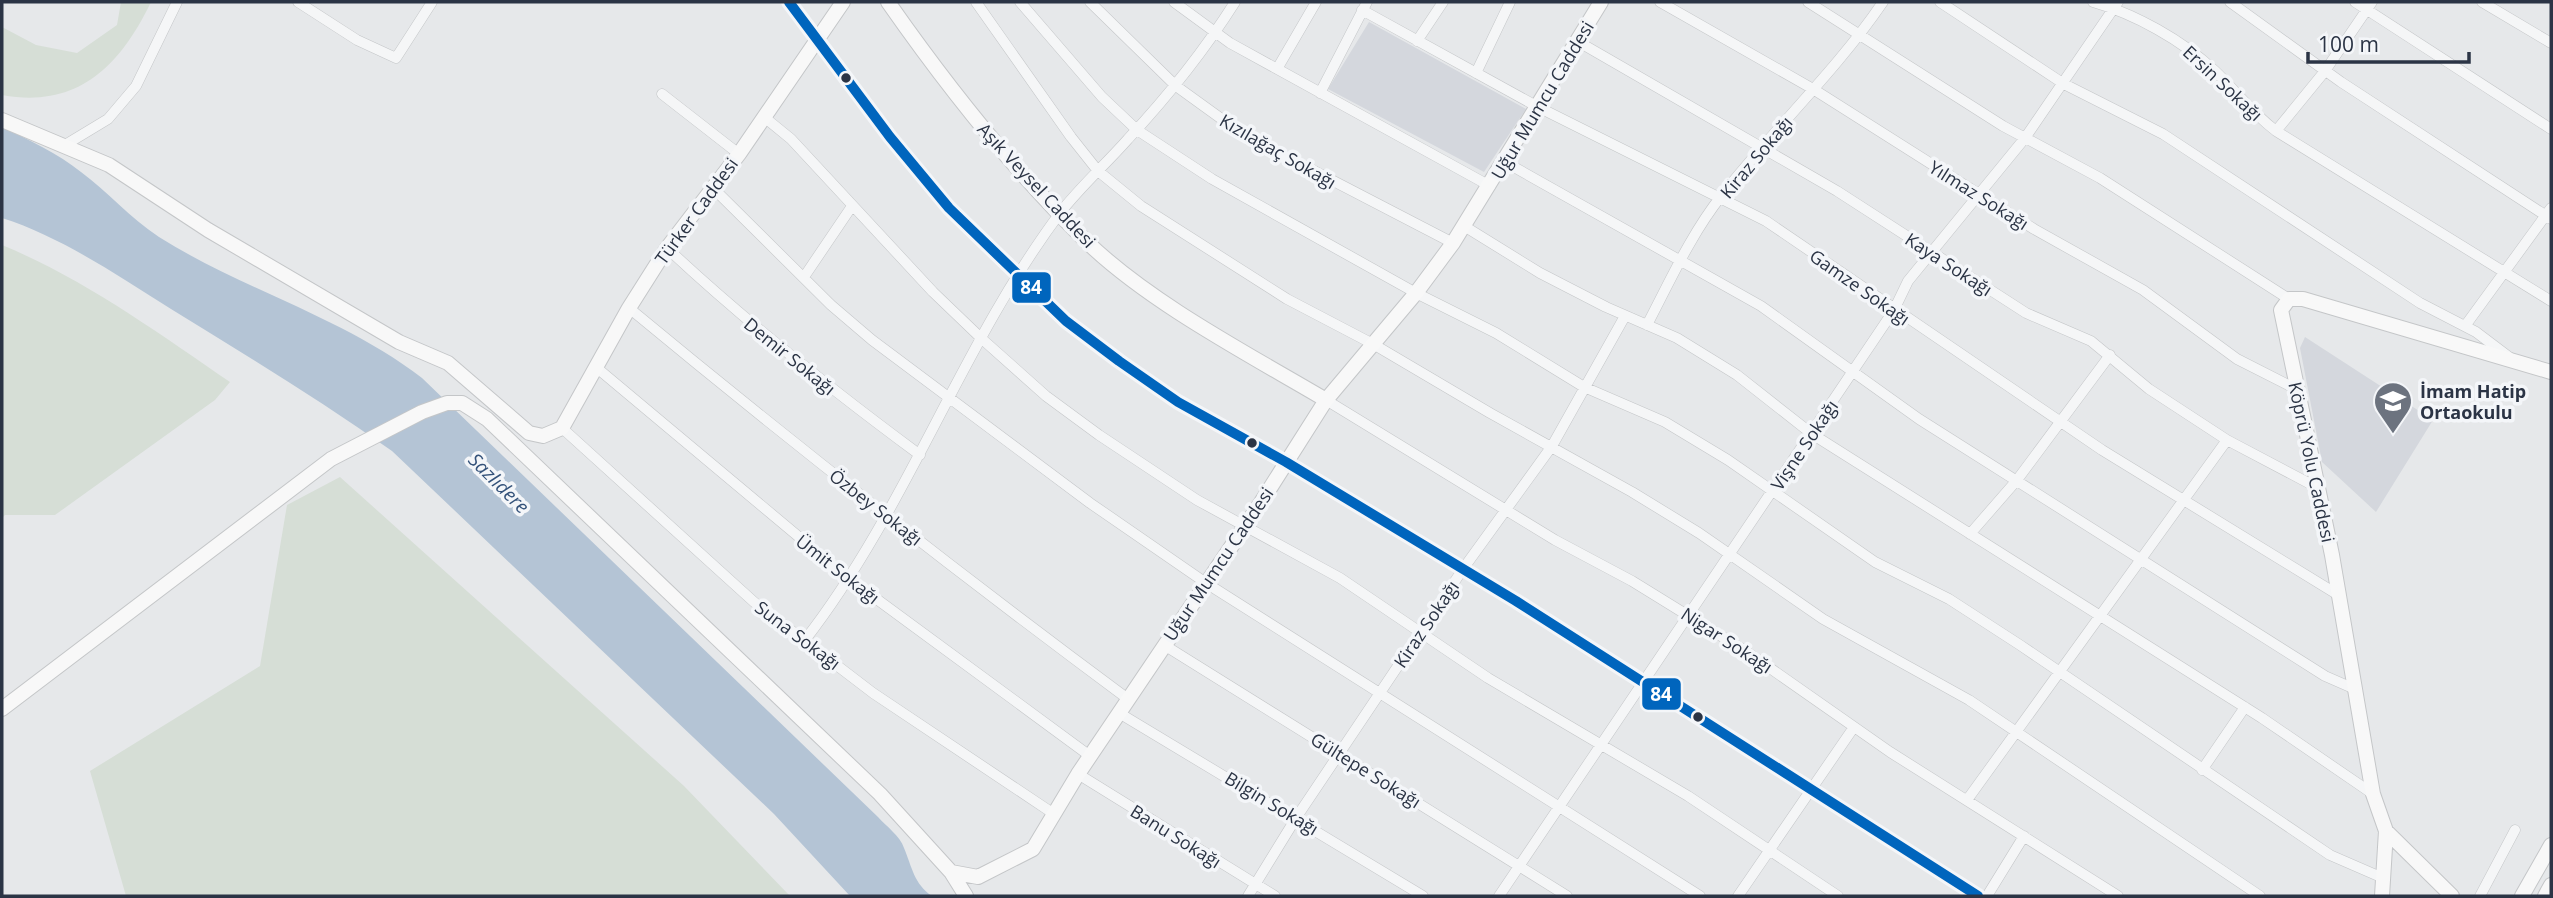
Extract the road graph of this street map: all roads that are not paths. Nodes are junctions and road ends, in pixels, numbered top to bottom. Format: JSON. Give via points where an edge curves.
{"nodes":[{"id":1,"x":177,"y":2,"type":"edge"},
{"id":2,"x":298,"y":2,"type":"edge"},
{"id":3,"x":432,"y":2,"type":"edge"},
{"id":4,"x":789,"y":2,"type":"edge"},
{"id":5,"x":843,"y":2,"type":"edge"},
{"id":6,"x":888,"y":2,"type":"edge"},
{"id":7,"x":976,"y":2,"type":"edge"},
{"id":8,"x":1020,"y":2,"type":"edge"},
{"id":9,"x":1090,"y":2,"type":"edge"},
{"id":10,"x":1174,"y":2,"type":"edge"},
{"id":11,"x":1235,"y":2,"type":"edge"},
{"id":12,"x":1316,"y":2,"type":"edge"},
{"id":13,"x":1443,"y":2,"type":"edge"},
{"id":14,"x":1510,"y":2,"type":"edge"},
{"id":15,"x":1601,"y":2,"type":"edge"},
{"id":16,"x":1660,"y":2,"type":"edge"},
{"id":17,"x":1808,"y":2,"type":"edge"},
{"id":18,"x":1883,"y":2,"type":"edge"},
{"id":19,"x":1940,"y":2,"type":"edge"},
{"id":20,"x":2092,"y":2,"type":"edge"},
{"id":21,"x":2230,"y":2,"type":"edge"},
{"id":22,"x":2354,"y":2,"type":"edge"},
{"id":23,"x":2482,"y":2,"type":"edge"},
{"id":24,"x":2115,"y":5,"type":"edge"},
{"id":25,"x":1364,"y":6,"type":"edge"},
{"id":26,"x":2370,"y":6,"type":"edge"},
{"id":27,"x":1216,"y":33,"type":"junction"},
{"id":28,"x":1861,"y":35,"type":"junction"},
{"id":29,"x":819,"y":38,"type":"junction"},
{"id":30,"x":1417,"y":41,"type":"junction"},
{"id":31,"x":1577,"y":41,"type":"junction"},
{"id":32,"x":2551,"y":43,"type":"edge"},
{"id":33,"x":1277,"y":69,"type":"junction"},
{"id":34,"x":2325,"y":71,"type":"junction"},
{"id":35,"x":1476,"y":73,"type":"junction"},
{"id":36,"x":2064,"y":84,"type":"junction"},
{"id":37,"x":1176,"y":86,"type":"junction"},
{"id":38,"x":1813,"y":89,"type":"junction"},
{"id":39,"x":1320,"y":93,"type":"junction"},
{"id":40,"x":662,"y":94,"type":"dead end"},
{"id":41,"x":1538,"y":107,"type":"junction"},
{"id":42,"x":764,"y":117,"type":"junction"},
{"id":43,"x":2,"y":120,"type":"edge"},
{"id":44,"x":1137,"y":130,"type":"junction"},
{"id":45,"x":2551,"y":130,"type":"edge"},
{"id":46,"x":2276,"y":131,"type":"junction"},
{"id":47,"x":2025,"y":138,"type":"junction"},
{"id":48,"x":65,"y":145,"type":"junction"},
{"id":49,"x":1763,"y":147,"type":"junction"},
{"id":50,"x":738,"y":154,"type":"junction"},
{"id":51,"x":1505,"y":162,"type":"junction"},
{"id":52,"x":1098,"y":171,"type":"junction"},
{"id":53,"x":711,"y":186,"type":"junction"},
{"id":54,"x":1490,"y":186,"type":"junction"},
{"id":55,"x":1978,"y":195,"type":"junction"},
{"id":56,"x":1720,"y":197,"type":"junction"},
{"id":57,"x":852,"y":205,"type":"junction"},
{"id":58,"x":1060,"y":212,"type":"junction"},
{"id":59,"x":2550,"y":214,"type":"edge"},
{"id":60,"x":1464,"y":226,"type":"junction"},
{"id":61,"x":1454,"y":243,"type":"junction"},
{"id":62,"x":667,"y":248,"type":"junction"},
{"id":63,"x":1930,"y":253,"type":"junction"},
{"id":64,"x":1680,"y":260,"type":"junction"},
{"id":65,"x":2504,"y":273,"type":"junction"},
{"id":66,"x":1020,"y":276,"type":"junction"},
{"id":67,"x":804,"y":277,"type":"junction"},
{"id":68,"x":1416,"y":293,"type":"junction"},
{"id":69,"x":2289,"y":299,"type":"junction"},
{"id":70,"x":2551,"y":302,"type":"edge"},
{"id":71,"x":629,"y":308,"type":"junction"},
{"id":72,"x":1894,"y":310,"type":"junction"},
{"id":73,"x":1625,"y":316,"type":"junction"},
{"id":74,"x":1647,"y":325,"type":"junction"},
{"id":75,"x":2465,"y":326,"type":"junction"},
{"id":76,"x":982,"y":339,"type":"junction"},
{"id":77,"x":1373,"y":344,"type":"junction"},
{"id":78,"x":2110,"y":355,"type":"junction"},
{"id":79,"x":2511,"y":359,"type":"junction"},
{"id":80,"x":597,"y":368,"type":"junction"},
{"id":81,"x":1854,"y":370,"type":"junction"},
{"id":82,"x":2551,"y":372,"type":"edge"},
{"id":83,"x":1584,"y":387,"type":"junction"},
{"id":84,"x":2296,"y":389,"type":"junction"},
{"id":85,"x":951,"y":397,"type":"junction"},
{"id":86,"x":1326,"y":400,"type":"junction"},
{"id":87,"x":2060,"y":422,"type":"junction"},
{"id":88,"x":562,"y":428,"type":"junction"},
{"id":89,"x":1812,"y":434,"type":"junction"},
{"id":90,"x":2227,"y":440,"type":"junction"},
{"id":91,"x":1552,"y":446,"type":"junction"},
{"id":92,"x":920,"y":455,"type":"junction"},
{"id":93,"x":1286,"y":462,"type":"junction"},
{"id":94,"x":2017,"y":481,"type":"junction"},
{"id":95,"x":2318,"y":488,"type":"junction"},
{"id":96,"x":1772,"y":492,"type":"junction"},
{"id":97,"x":2183,"y":501,"type":"junction"},
{"id":98,"x":1507,"y":510,"type":"junction"},
{"id":99,"x":886,"y":513,"type":"junction"},
{"id":100,"x":1244,"y":527,"type":"junction"},
{"id":101,"x":1970,"y":534,"type":"junction"},
{"id":102,"x":1730,"y":555,"type":"junction"},
{"id":103,"x":2142,"y":558,"type":"junction"},
{"id":104,"x":1463,"y":569,"type":"junction"},
{"id":105,"x":848,"y":579,"type":"junction"},
{"id":106,"x":1206,"y":583,"type":"junction"},
{"id":107,"x":2340,"y":596,"type":"junction"},
{"id":108,"x":1689,"y":616,"type":"junction"},
{"id":109,"x":2100,"y":616,"type":"junction"},
{"id":110,"x":1422,"y":634,"type":"junction"},
{"id":111,"x":805,"y":640,"type":"junction"},
{"id":112,"x":1164,"y":645,"type":"junction"},
{"id":113,"x":2059,"y":673,"type":"junction"},
{"id":114,"x":1644,"y":682,"type":"junction"},
{"id":115,"x":2357,"y":690,"type":"junction"},
{"id":116,"x":1379,"y":693,"type":"junction"},
{"id":117,"x":1128,"y":699,"type":"junction"},
{"id":118,"x":2245,"y":708,"type":"junction"},
{"id":119,"x":2,"y":709,"type":"edge"},
{"id":120,"x":1119,"y":713,"type":"junction"},
{"id":121,"x":1854,"y":727,"type":"junction"},
{"id":122,"x":2017,"y":732,"type":"junction"},
{"id":123,"x":1601,"y":746,"type":"junction"},
{"id":124,"x":1340,"y":754,"type":"junction"},
{"id":125,"x":1090,"y":756,"type":"junction"},
{"id":126,"x":2202,"y":770,"type":"junction"},
{"id":127,"x":1078,"y":774,"type":"junction"},
{"id":128,"x":1811,"y":789,"type":"junction"},
{"id":129,"x":2373,"y":794,"type":"junction"},
{"id":130,"x":1967,"y":800,"type":"junction"},
{"id":131,"x":1559,"y":807,"type":"junction"},
{"id":132,"x":1054,"y":814,"type":"junction"},
{"id":133,"x":1296,"y":818,"type":"junction"},
{"id":134,"x":2386,"y":831,"type":"junction"},
{"id":135,"x":2515,"y":831,"type":"dead end"},
{"id":136,"x":2024,"y":836,"type":"junction"},
{"id":137,"x":2551,"y":845,"type":"edge"},
{"id":138,"x":1768,"y":850,"type":"junction"},
{"id":139,"x":1519,"y":867,"type":"junction"},
{"id":140,"x":951,"y":872,"type":"junction"},
{"id":141,"x":2383,"y":878,"type":"junction"},
{"id":142,"x":1256,"y":885,"type":"junction"},
{"id":143,"x":2551,"y":885,"type":"edge"},
{"id":144,"x":966,"y":896,"type":"edge"},
{"id":145,"x":1248,"y":896,"type":"edge"},
{"id":146,"x":1275,"y":896,"type":"edge"},
{"id":147,"x":1423,"y":896,"type":"edge"},
{"id":148,"x":1499,"y":896,"type":"edge"},
{"id":149,"x":1567,"y":896,"type":"edge"},
{"id":150,"x":1700,"y":896,"type":"edge"},
{"id":151,"x":1738,"y":896,"type":"edge"},
{"id":152,"x":1838,"y":896,"type":"edge"},
{"id":153,"x":1979,"y":896,"type":"edge"},
{"id":154,"x":1987,"y":896,"type":"edge"},
{"id":155,"x":2118,"y":896,"type":"edge"},
{"id":156,"x":2260,"y":896,"type":"edge"},
{"id":157,"x":2382,"y":896,"type":"edge"},
{"id":158,"x":2452,"y":896,"type":"edge"},
{"id":159,"x":2480,"y":896,"type":"edge"},
{"id":160,"x":2522,"y":896,"type":"edge"},
{"id":161,"x":2545,"y":896,"type":"edge"}],
"edges":[{"from":1,"to":48,"type":"street","via":[[136,86],[108,119]]},
{"from":2,"to":3,"type":"street","via":[[357,40],[396,58]]},
{"from":4,"to":29,"type":"street"},
{"from":5,"to":29,"type":"street","name":"Türker Caddesi"},
{"from":6,"to":58,"type":"street","name":"Aşık Veysel Caddesi","via":[[937,73]]},
{"from":7,"to":52,"type":"street"},
{"from":8,"to":44,"type":"street","via":[[1102,97]]},
{"from":9,"to":37,"type":"street","name":"Kızılağaç Sokağı"},
{"from":10,"to":27,"type":"street"},
{"from":11,"to":27,"type":"street"},
{"from":12,"to":33,"type":"street"},
{"from":13,"to":30,"type":"street"},
{"from":14,"to":35,"type":"street"},
{"from":15,"to":31,"type":"street","name":"Uğur Mumcu Caddesi"},
{"from":16,"to":38,"type":"street","name":"Yılmaz Sokağı"},
{"from":17,"to":28,"type":"street"},
{"from":18,"to":28,"type":"street","name":"Kiraz Sokağı"},
{"from":19,"to":36,"type":"street"},
{"from":20,"to":24,"type":"street","name":"Ersin Sokağı"},
{"from":21,"to":34,"type":"street"},
{"from":22,"to":26,"type":"street"},
{"from":23,"to":32,"type":"street"},
{"from":24,"to":36,"type":"street","name":"Vişne Sokağı"},
{"from":24,"to":46,"type":"street","name":"Ersin Sokağı","via":[[2175,40],[2215,71]]},
{"from":25,"to":30,"type":"street","name":"Gamze Sokağı"},
{"from":25,"to":39,"type":"street"},
{"from":26,"to":34,"type":"street"},
{"from":26,"to":45,"type":"street"},
{"from":27,"to":33,"type":"street"},
{"from":27,"to":37,"type":"street"},
{"from":28,"to":38,"type":"street","name":"Kiraz Sokağı"},
{"from":28,"to":47,"type":"street"},
{"from":29,"to":42,"type":"street","name":"Türker Caddesi"},
{"from":29,"to":66,"type":"street","via":[[949,208]]},
{"from":30,"to":35,"type":"street","name":"Gamze Sokağı"},
{"from":31,"to":41,"type":"street","name":"Uğur Mumcu Caddesi"},
{"from":31,"to":49,"type":"street","name":"Kaya Sokağı"},
{"from":33,"to":39,"type":"street"},
{"from":34,"to":46,"type":"street"},
{"from":34,"to":59,"type":"street"},
{"from":35,"to":41,"type":"street","name":"Gamze Sokağı"},
{"from":36,"to":47,"type":"street","name":"Vişne Sokağı"},
{"from":36,"to":75,"type":"street","via":[[2163,134],[2420,303]]},
{"from":37,"to":44,"type":"street"},
{"from":37,"to":61,"type":"street","name":"Kızılağaç Sokağı","via":[[1241,133]]},
{"from":38,"to":49,"type":"street","name":"Kiraz Sokağı"},
{"from":38,"to":55,"type":"street","name":"Yılmaz Sokağı"},
{"from":39,"to":54,"type":"street"},
{"from":40,"to":50,"type":"street"},
{"from":41,"to":51,"type":"street","name":"Uğur Mumcu Caddesi"},
{"from":41,"to":56,"type":"street","name":"Gamze Sokağı"},
{"from":42,"to":50,"type":"street","name":"Türker Caddesi"},
{"from":42,"to":57,"type":"street","via":[[791,139]]},
{"from":43,"to":48,"type":"street"},
{"from":44,"to":52,"type":"street"},
{"from":44,"to":68,"type":"street","via":[[1212,179]]},
{"from":46,"to":65,"type":"street","name":"Ersin Sokağı"},
{"from":47,"to":55,"type":"street","name":"Vişne Sokağı"},
{"from":47,"to":69,"type":"street","via":[[2100,178]]},
{"from":48,"to":88,"type":"street","via":[[109,164],[208,230],[399,342],[448,363],[529,433],[543,436]]},
{"from":49,"to":56,"type":"street","name":"Kiraz Sokağı"},
{"from":49,"to":63,"type":"street","name":"Kaya Sokağı"},
{"from":50,"to":53,"type":"street","name":"Türker Caddesi"},
{"from":51,"to":54,"type":"street","name":"Uğur Mumcu Caddesi"},
{"from":51,"to":64,"type":"street"},
{"from":52,"to":58,"type":"street"},
{"from":52,"to":77,"type":"street","via":[[1203,248]]},
{"from":53,"to":62,"type":"street","name":"Türker Caddesi"},
{"from":53,"to":67,"type":"street"},
{"from":54,"to":60,"type":"street","name":"Uğur Mumcu Caddesi"},
{"from":55,"to":63,"type":"street","name":"Vişne Sokağı"},
{"from":55,"to":84,"type":"street","name":"Yılmaz Sokağı","via":[[2143,290],[2237,359]]},
{"from":56,"to":64,"type":"street","name":"Kiraz Sokağı"},
{"from":56,"to":72,"type":"street","name":"Gamze Sokağı","via":[[1766,221]]},
{"from":57,"to":67,"type":"street"},
{"from":57,"to":76,"type":"street"},
{"from":58,"to":66,"type":"street"},
{"from":58,"to":86,"type":"street","name":"Aşık Veysel Caddesi","via":[[1088,243],[1147,289]]},
{"from":59,"to":65,"type":"street"},
{"from":60,"to":61,"type":"street","name":"Uğur Mumcu Caddesi"},
{"from":60,"to":73,"type":"street","via":[[1540,273]]},
{"from":61,"to":68,"type":"street","name":"Uğur Mumcu Caddesi"},
{"from":62,"to":71,"type":"street","name":"Türker Caddesi"},
{"from":62,"to":92,"type":"street","name":"Demir Sokağı","via":[[737,313]]},
{"from":63,"to":72,"type":"street","name":"Vişne Sokağı","via":[[1908,281]]},
{"from":63,"to":78,"type":"street","name":"Kaya Sokağı","via":[[2026,313],[2091,341]]},
{"from":64,"to":74,"type":"street","name":"Kiraz Sokağı"},
{"from":64,"to":81,"type":"street","via":[[1761,306]]},
{"from":65,"to":70,"type":"street","name":"Ersin Sokağı"},
{"from":65,"to":75,"type":"street"},
{"from":66,"to":76,"type":"street"},
{"from":66,"to":93,"type":"street","via":[[1066,321],[1119,361],[1178,402]]},
{"from":67,"to":85,"type":"street","via":[[872,340]]},
{"from":68,"to":77,"type":"street","name":"Uğur Mumcu Caddesi"},
{"from":68,"to":83,"type":"street","via":[[1496,333]]},
{"from":69,"to":79,"type":"street","via":[[2303,299]]},
{"from":69,"to":84,"type":"street","name":"Köprü Yolu Caddesi","via":[[2281,310]]},
{"from":71,"to":80,"type":"street","name":"Türker Caddesi"},
{"from":71,"to":99,"type":"street","name":"Özbey Sokağı","via":[[773,428]]},
{"from":72,"to":81,"type":"street","name":"Vişne Sokağı"},
{"from":72,"to":87,"type":"street","name":"Gamze Sokağı"},
{"from":73,"to":74,"type":"street"},
{"from":73,"to":83,"type":"street","name":"Kiraz Sokağı"},
{"from":74,"to":89,"type":"street","via":[[1737,376]]},
{"from":75,"to":79,"type":"street"},
{"from":76,"to":85,"type":"street"},
{"from":76,"to":100,"type":"street","via":[[1046,396],[1100,435]]},
{"from":77,"to":86,"type":"street","name":"Uğur Mumcu Caddesi"},
{"from":77,"to":91,"type":"street"},
{"from":78,"to":87,"type":"street"},
{"from":78,"to":90,"type":"street","name":"Kaya Sokağı","via":[[2149,389]]},
{"from":79,"to":82,"type":"street"},
{"from":80,"to":88,"type":"street","name":"Türker Caddesi"},
{"from":80,"to":105,"type":"street","name":"Ümit Sokağı"},
{"from":81,"to":89,"type":"street","name":"Vişne Sokağı"},
{"from":81,"to":94,"type":"street","via":[[1919,419]]},
{"from":83,"to":91,"type":"street","name":"Kiraz Sokağı"},
{"from":83,"to":96,"type":"street","via":[[1665,422]]},
{"from":84,"to":95,"type":"street","name":"Köprü Yolu Caddesi"},
{"from":85,"to":92,"type":"street"},
{"from":85,"to":106,"type":"street","via":[[1090,503]]},
{"from":86,"to":93,"type":"street","name":"Uğur Mumcu Caddesi"},
{"from":86,"to":98,"type":"street","name":"Nigar Sokağı"},
{"from":87,"to":94,"type":"street"},
{"from":87,"to":97,"type":"street","name":"Gamze Sokağı"},
{"from":88,"to":111,"type":"street","name":"Suna Sokağı","via":[[754,602]]},
{"from":89,"to":96,"type":"street","name":"Vişne Sokağı"},
{"from":89,"to":101,"type":"street"},
{"from":90,"to":95,"type":"street","name":"Kaya Sokağı"},
{"from":90,"to":97,"type":"street"},
{"from":91,"to":98,"type":"street","name":"Kiraz Sokağı"},
{"from":91,"to":102,"type":"street"},
{"from":92,"to":99,"type":"street"},
{"from":93,"to":100,"type":"street","name":"Uğur Mumcu Caddesi"},
{"from":93,"to":104,"type":"street"},
{"from":94,"to":101,"type":"street"},
{"from":94,"to":103,"type":"street"},
{"from":95,"to":107,"type":"street","name":"Köprü Yolu Caddesi"},
{"from":96,"to":102,"type":"street","name":"Vişne Sokağı"},
{"from":96,"to":113,"type":"street","via":[[1875,562],[1949,599]]},
{"from":97,"to":103,"type":"street"},
{"from":97,"to":107,"type":"street","name":"Gamze Sokağı"},
{"from":98,"to":104,"type":"street","name":"Kiraz Sokağı"},
{"from":98,"to":108,"type":"street","name":"Nigar Sokağı"},
{"from":99,"to":105,"type":"street"},
{"from":99,"to":117,"type":"street","name":"Özbey Sokağı"},
{"from":100,"to":106,"type":"street","name":"Uğur Mumcu Caddesi"},
{"from":100,"to":110,"type":"street","via":[[1340,578]]},
{"from":101,"to":109,"type":"street"},
{"from":102,"to":108,"type":"street","name":"Vişne Sokağı"},
{"from":102,"to":122,"type":"street","via":[[1823,620],[1969,700]]},
{"from":103,"to":109,"type":"street"},
{"from":103,"to":115,"type":"street","via":[[2325,676]]},
{"from":104,"to":110,"type":"street","name":"Kiraz Sokağı"},
{"from":104,"to":114,"type":"street"},
{"from":105,"to":111,"type":"street"},
{"from":105,"to":125,"type":"street","name":"Ümit Sokağı"},
{"from":106,"to":112,"type":"street","name":"Uğur Mumcu Caddesi"},
{"from":106,"to":116,"type":"street"},
{"from":107,"to":115,"type":"street","name":"Köprü Yolu Caddesi"},
{"from":108,"to":114,"type":"street","name":"Vişne Sokağı"},
{"from":108,"to":121,"type":"street","name":"Nigar Sokağı"},
{"from":109,"to":113,"type":"street"},
{"from":109,"to":118,"type":"street"},
{"from":110,"to":116,"type":"street","name":"Kiraz Sokağı"},
{"from":110,"to":123,"type":"street"},
{"from":111,"to":132,"type":"street","name":"Suna Sokağı","via":[[928,732]]},
{"from":112,"to":117,"type":"street","name":"Uğur Mumcu Caddesi"},
{"from":112,"to":124,"type":"street","name":"Gültepe Sokağı"},
{"from":113,"to":122,"type":"street"},
{"from":113,"to":126,"type":"street"},
{"from":114,"to":123,"type":"street","name":"Vişne Sokağı"},
{"from":114,"to":128,"type":"street"},
{"from":115,"to":129,"type":"street","name":"Köprü Yolu Caddesi"},
{"from":116,"to":124,"type":"street","name":"Kiraz Sokağı"},
{"from":116,"to":131,"type":"street"},
{"from":117,"to":120,"type":"street","name":"Uğur Mumcu Caddesi"},
{"from":118,"to":126,"type":"street"},
{"from":118,"to":129,"type":"street"},
{"from":119,"to":140,"type":"street","via":[[309,473],[418,415],[462,403],[487,419],[880,794]]},
{"from":120,"to":125,"type":"street","name":"Uğur Mumcu Caddesi"},
{"from":120,"to":133,"type":"street","name":"Bilgin Sokağı"},
{"from":121,"to":128,"type":"street"},
{"from":121,"to":130,"type":"street","name":"Nigar Sokağı"},
{"from":122,"to":130,"type":"street"},
{"from":122,"to":156,"type":"street"},
{"from":123,"to":131,"type":"street","name":"Vişne Sokağı"},
{"from":123,"to":138,"type":"street","via":[[1688,796]]},
{"from":124,"to":133,"type":"street","name":"Kiraz Sokağı"},
{"from":124,"to":139,"type":"street","name":"Gültepe Sokağı"},
{"from":125,"to":127,"type":"street","name":"Uğur Mumcu Caddesi"},
{"from":126,"to":141,"type":"street","via":[[2329,855]]},
{"from":127,"to":132,"type":"street","name":"Uğur Mumcu Caddesi"},
{"from":127,"to":142,"type":"street","name":"Banu Sokağı"},
{"from":128,"to":138,"type":"street"},
{"from":128,"to":153,"type":"street"},
{"from":129,"to":134,"type":"street","name":"Köprü Yolu Caddesi"},
{"from":130,"to":136,"type":"street","name":"Nigar Sokağı"},
{"from":131,"to":139,"type":"street","name":"Vişne Sokağı"},
{"from":131,"to":150,"type":"street"},
{"from":132,"to":140,"type":"street","name":"Uğur Mumcu Caddesi","via":[[1033,849],[1022,856],[978,877]]},
{"from":133,"to":142,"type":"street","name":"Kiraz Sokağı"},
{"from":133,"to":147,"type":"street","name":"Bilgin Sokağı"},
{"from":134,"to":141,"type":"street","name":"Köprü Yolu Caddesi"},
{"from":134,"to":158,"type":"street"},
{"from":135,"to":159,"type":"street"},
{"from":136,"to":154,"type":"street"},
{"from":136,"to":155,"type":"street","name":"Nigar Sokağı"},
{"from":137,"to":160,"type":"street"},
{"from":138,"to":151,"type":"street"},
{"from":138,"to":152,"type":"street"},
{"from":139,"to":148,"type":"street","name":"Vişne Sokağı"},
{"from":139,"to":149,"type":"street","name":"Gültepe Sokağı"},
{"from":140,"to":144,"type":"street"},
{"from":141,"to":157,"type":"street","name":"Köprü Yolu Caddesi"},
{"from":142,"to":145,"type":"street","name":"Kiraz Sokağı"},
{"from":142,"to":146,"type":"street","name":"Banu Sokağı"},
{"from":143,"to":161,"type":"street"}]}
